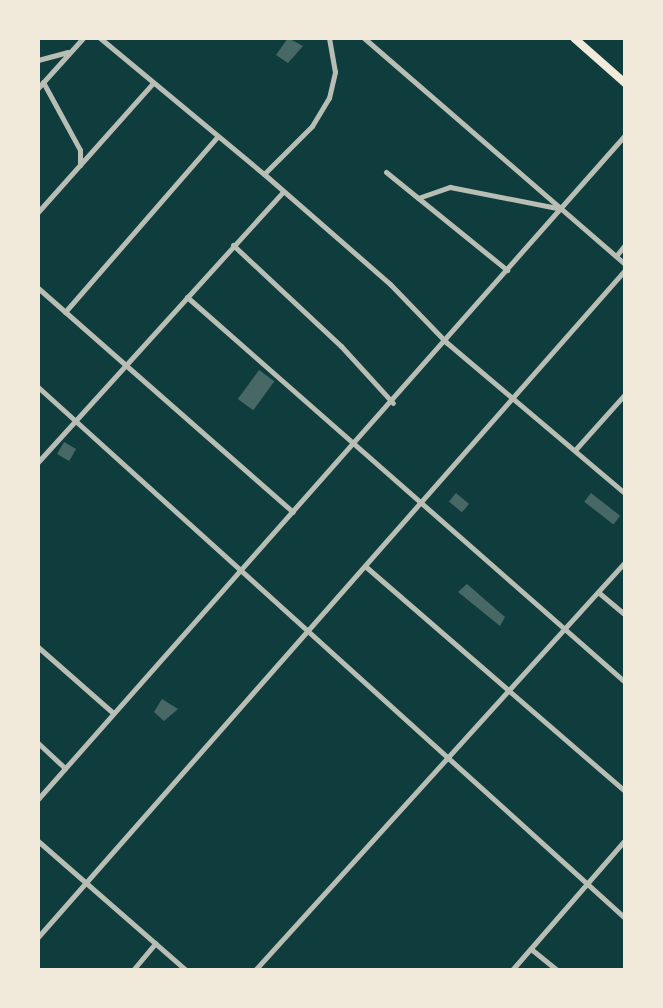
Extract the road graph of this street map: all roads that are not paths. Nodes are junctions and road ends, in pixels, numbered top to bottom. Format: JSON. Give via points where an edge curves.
{"nodes":[{"id":1,"x":83,"y":38,"type":"edge"},
{"id":2,"x":100,"y":38,"type":"edge"},
{"id":3,"x":329,"y":38,"type":"edge"},
{"id":4,"x":364,"y":38,"type":"edge"},
{"id":5,"x":574,"y":38,"type":"edge"},
{"id":6,"x":72,"y":50,"type":"junction"},
{"id":7,"x":38,"y":60,"type":"edge"},
{"id":8,"x":153,"y":83,"type":"junction"},
{"id":9,"x":625,"y":83,"type":"edge"},
{"id":10,"x":41,"y":85,"type":"edge"},
{"id":11,"x":625,"y":135,"type":"edge"},
{"id":12,"x":217,"y":137,"type":"junction"},
{"id":13,"x":80,"y":166,"type":"junction"},
{"id":14,"x":386,"y":172,"type":"dead end"},
{"id":15,"x":264,"y":174,"type":"junction"},
{"id":16,"x":282,"y":193,"type":"junction"},
{"id":17,"x":418,"y":198,"type":"junction"},
{"id":18,"x":560,"y":208,"type":"junction"},
{"id":19,"x":38,"y":212,"type":"edge"},
{"id":20,"x":233,"y":245,"type":"junction"},
{"id":21,"x":625,"y":245,"type":"edge"},
{"id":22,"x":616,"y":256,"type":"junction"},
{"id":23,"x":625,"y":267,"type":"edge"},
{"id":24,"x":507,"y":270,"type":"junction"},
{"id":25,"x":38,"y":288,"type":"edge"},
{"id":26,"x":187,"y":297,"type":"junction"},
{"id":27,"x":65,"y":312,"type":"junction"},
{"id":28,"x":446,"y":342,"type":"junction"},
{"id":29,"x":126,"y":365,"type":"junction"},
{"id":30,"x":38,"y":387,"type":"edge"},
{"id":31,"x":625,"y":394,"type":"edge"},
{"id":32,"x":512,"y":399,"type":"junction"},
{"id":33,"x":393,"y":403,"type":"junction"},
{"id":34,"x":75,"y":420,"type":"junction"},
{"id":35,"x":354,"y":444,"type":"junction"},
{"id":36,"x":575,"y":450,"type":"junction"},
{"id":37,"x":38,"y":462,"type":"edge"},
{"id":38,"x":625,"y":493,"type":"edge"},
{"id":39,"x":421,"y":503,"type":"junction"},
{"id":40,"x":293,"y":512,"type":"junction"},
{"id":41,"x":625,"y":562,"type":"edge"},
{"id":42,"x":365,"y":566,"type":"junction"},
{"id":43,"x":241,"y":570,"type":"junction"},
{"id":44,"x":598,"y":592,"type":"junction"},
{"id":45,"x":625,"y":615,"type":"edge"},
{"id":46,"x":565,"y":629,"type":"junction"},
{"id":47,"x":308,"y":631,"type":"junction"},
{"id":48,"x":38,"y":647,"type":"edge"},
{"id":49,"x":625,"y":682,"type":"edge"},
{"id":50,"x":508,"y":691,"type":"junction"},
{"id":51,"x":113,"y":713,"type":"junction"},
{"id":52,"x":38,"y":743,"type":"edge"},
{"id":53,"x":448,"y":758,"type":"junction"},
{"id":54,"x":65,"y":768,"type":"junction"},
{"id":55,"x":625,"y":791,"type":"edge"},
{"id":56,"x":38,"y":799,"type":"edge"},
{"id":57,"x":625,"y":840,"type":"edge"},
{"id":58,"x":38,"y":841,"type":"edge"},
{"id":59,"x":86,"y":883,"type":"junction"},
{"id":60,"x":586,"y":884,"type":"junction"},
{"id":61,"x":625,"y":918,"type":"edge"},
{"id":62,"x":38,"y":937,"type":"edge"},
{"id":63,"x":156,"y":943,"type":"junction"},
{"id":64,"x":531,"y":949,"type":"junction"},
{"id":65,"x":133,"y":970,"type":"edge"},
{"id":66,"x":186,"y":970,"type":"edge"},
{"id":67,"x":255,"y":970,"type":"edge"},
{"id":68,"x":512,"y":970,"type":"edge"},
{"id":69,"x":557,"y":970,"type":"edge"}],
"edges":[{"from":1,"to":6,"type":"street"},
{"from":2,"to":8,"type":"street"},
{"from":3,"to":15,"type":"street","via":[[335,72],[329,98],[312,126]]},
{"from":4,"to":18,"type":"street"},
{"from":5,"to":9,"type":"main road"},
{"from":6,"to":7,"type":"street"},
{"from":6,"to":10,"type":"street"},
{"from":8,"to":12,"type":"street"},
{"from":8,"to":13,"type":"street"},
{"from":10,"to":13,"type":"street","via":[[80,150]]},
{"from":11,"to":18,"type":"street"},
{"from":12,"to":15,"type":"street"},
{"from":12,"to":27,"type":"street"},
{"from":13,"to":19,"type":"street"},
{"from":14,"to":17,"type":"street"},
{"from":15,"to":16,"type":"street"},
{"from":16,"to":20,"type":"street"},
{"from":16,"to":28,"type":"street","via":[[390,284]]},
{"from":17,"to":18,"type":"street","via":[[450,187]]},
{"from":17,"to":24,"type":"street"},
{"from":18,"to":22,"type":"street"},
{"from":18,"to":24,"type":"street"},
{"from":20,"to":26,"type":"street"},
{"from":20,"to":33,"type":"street","via":[[341,346]]},
{"from":21,"to":22,"type":"street"},
{"from":22,"to":23,"type":"street"},
{"from":23,"to":32,"type":"street"},
{"from":24,"to":28,"type":"street"},
{"from":25,"to":27,"type":"street"},
{"from":26,"to":29,"type":"street"},
{"from":26,"to":35,"type":"street"},
{"from":27,"to":29,"type":"street"},
{"from":28,"to":32,"type":"street"},
{"from":28,"to":33,"type":"street"},
{"from":29,"to":34,"type":"street"},
{"from":29,"to":40,"type":"street"},
{"from":30,"to":34,"type":"street"},
{"from":31,"to":36,"type":"street"},
{"from":32,"to":36,"type":"street"},
{"from":32,"to":39,"type":"street"},
{"from":33,"to":35,"type":"street"},
{"from":34,"to":37,"type":"street"},
{"from":34,"to":43,"type":"street"},
{"from":35,"to":39,"type":"street"},
{"from":35,"to":40,"type":"street"},
{"from":36,"to":38,"type":"street"},
{"from":39,"to":42,"type":"street"},
{"from":39,"to":46,"type":"street"},
{"from":40,"to":43,"type":"street"},
{"from":41,"to":44,"type":"street"},
{"from":42,"to":47,"type":"street"},
{"from":42,"to":50,"type":"street"},
{"from":43,"to":47,"type":"street"},
{"from":43,"to":51,"type":"street"},
{"from":44,"to":45,"type":"street"},
{"from":44,"to":46,"type":"street"},
{"from":46,"to":49,"type":"street"},
{"from":46,"to":50,"type":"street"},
{"from":47,"to":53,"type":"street"},
{"from":47,"to":59,"type":"street"},
{"from":48,"to":51,"type":"street"},
{"from":50,"to":53,"type":"street"},
{"from":50,"to":55,"type":"street"},
{"from":51,"to":54,"type":"street"},
{"from":52,"to":54,"type":"street"},
{"from":53,"to":60,"type":"street"},
{"from":53,"to":67,"type":"street"},
{"from":54,"to":56,"type":"street"},
{"from":57,"to":60,"type":"street"},
{"from":58,"to":59,"type":"street"},
{"from":59,"to":62,"type":"street"},
{"from":59,"to":63,"type":"street"},
{"from":60,"to":61,"type":"street"},
{"from":60,"to":64,"type":"street"},
{"from":63,"to":65,"type":"street"},
{"from":63,"to":66,"type":"street"},
{"from":64,"to":68,"type":"street"},
{"from":64,"to":69,"type":"street"}]}
